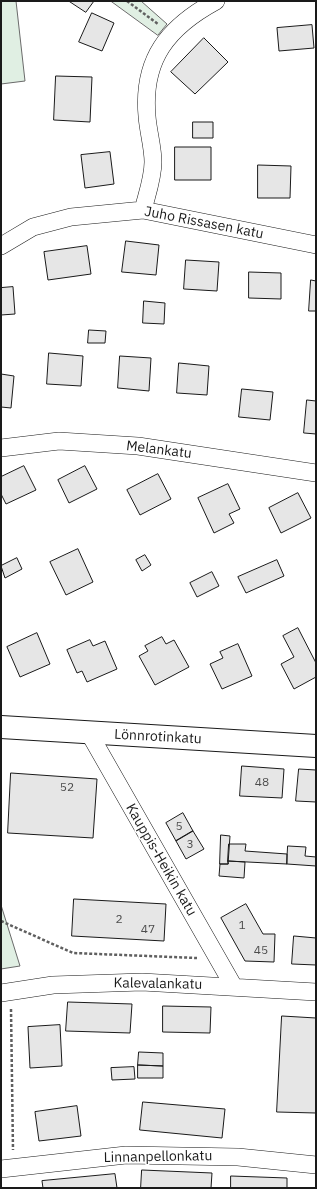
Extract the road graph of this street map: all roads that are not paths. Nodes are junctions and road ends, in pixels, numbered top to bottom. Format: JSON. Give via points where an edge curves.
{"nodes":[{"id":1,"x":216,"y":1,"type":"edge"},
{"id":2,"x":143,"y":210,"type":"junction"},
{"id":3,"x":316,"y":245,"type":"edge"},
{"id":4,"x":1,"y":246,"type":"edge"},
{"id":5,"x":1,"y":448,"type":"edge"},
{"id":6,"x":316,"y":473,"type":"edge"},
{"id":7,"x":1,"y":728,"type":"edge"},
{"id":8,"x":89,"y":733,"type":"junction"},
{"id":9,"x":316,"y":746,"type":"edge"},
{"id":10,"x":234,"y":987,"type":"junction"},
{"id":11,"x":316,"y":992,"type":"edge"},
{"id":12,"x":1,"y":993,"type":"edge"},
{"id":13,"x":316,"y":1165,"type":"edge"},
{"id":14,"x":7,"y":1168,"type":"edge"}],
"edges":[{"from":1,"to":2,"type":"street","via":[[193,14],[171,34],[162,44],[151,71],[147,116],[153,162]]},
{"from":2,"to":3,"type":"street","name":"Juho Rissasen katu"},
{"from":2,"to":4,"type":"street","name":"Juho Rissasen katu","via":[[71,217],[33,227]]},
{"from":5,"to":6,"type":"street","name":"Melankatu","via":[[59,441],[138,446]]},
{"from":7,"to":8,"type":"street","name":"Lönnrotinkatu"},
{"from":8,"to":9,"type":"street","name":"Lönnrotinkatu"},
{"from":8,"to":10,"type":"street","name":"Kauppis-Heikin katu"},
{"from":10,"to":11,"type":"street","name":"Kalevalankatu"},
{"from":10,"to":12,"type":"street","name":"Kalevalankatu","via":[[135,982],[53,985]]},
{"from":13,"to":14,"type":"street","name":"Linnanpellonkatu","via":[[238,1157],[126,1155]]}]}
